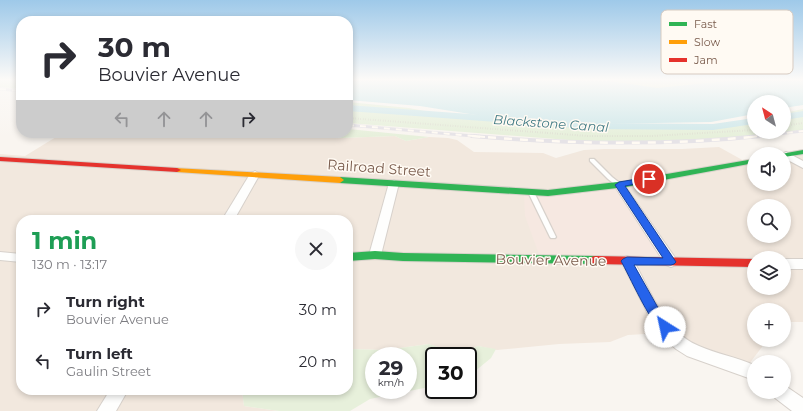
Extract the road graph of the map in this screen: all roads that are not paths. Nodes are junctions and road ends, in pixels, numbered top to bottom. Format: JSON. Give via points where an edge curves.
{"nodes":[{"id":1,"x":803,"y":152,"type":"edge"},
{"id":2,"x":791,"y":154,"type":"edge"},
{"id":3,"x":791,"y":158,"type":"edge"},
{"id":4,"x":4,"y":159,"type":"edge"},
{"id":5,"x":592,"y":160,"type":"dead end"},
{"id":6,"x":747,"y":162,"type":"edge"},
{"id":7,"x":0,"y":165,"type":"edge"},
{"id":8,"x":803,"y":165,"type":"edge"},
{"id":9,"x":255,"y":174,"type":"junction"},
{"id":10,"x":394,"y":183,"type":"junction"},
{"id":11,"x":619,"y":185,"type":"junction"},
{"id":12,"x":530,"y":192,"type":"junction"},
{"id":13,"x":231,"y":215,"type":"edge"},
{"id":14,"x":553,"y":237,"type":"dead end"},
{"id":15,"x":375,"y":255,"type":"junction"},
{"id":16,"x":0,"y":256,"type":"edge"},
{"id":17,"x":353,"y":257,"type":"edge"},
{"id":18,"x":16,"y":258,"type":"edge"},
{"id":19,"x":627,"y":261,"type":"junction"},
{"id":20,"x":671,"y":262,"type":"junction"},
{"id":21,"x":747,"y":263,"type":"edge"},
{"id":22,"x":791,"y":264,"type":"edge"},
{"id":23,"x":803,"y":264,"type":"edge"},
{"id":24,"x":747,"y":371,"type":"edge"},
{"id":25,"x":117,"y":395,"type":"edge"},
{"id":26,"x":790,"y":399,"type":"edge"},
{"id":27,"x":803,"y":409,"type":"edge"},
{"id":28,"x":106,"y":411,"type":"edge"}],
"edges":[{"from":1,"to":2,"type":"street"},
{"from":3,"to":8,"type":"street"},
{"from":4,"to":7,"type":"street"},
{"from":4,"to":9,"type":"street","name":"Railroad Street"},
{"from":5,"to":11,"type":"lane"},
{"from":6,"to":11,"type":"street","name":"Railroad Street"},
{"from":9,"to":10,"type":"street","name":"Railroad Street"},
{"from":9,"to":13,"type":"street"},
{"from":10,"to":12,"type":"street","name":"Railroad Street"},
{"from":10,"to":15,"type":"street"},
{"from":11,"to":12,"type":"street","name":"Railroad Street","via":[[578,191]]},
{"from":11,"to":20,"type":"street"},
{"from":12,"to":14,"type":"lane"},
{"from":15,"to":17,"type":"street","name":"Bouvier Avenue"},
{"from":15,"to":19,"type":"street","name":"Bouvier Avenue","via":[[411,258]]},
{"from":16,"to":18,"type":"street"},
{"from":19,"to":20,"type":"street","name":"Bouvier Avenue"},
{"from":19,"to":24,"type":"street","via":[[657,317],[673,337],[692,351]]},
{"from":20,"to":21,"type":"street","name":"Bouvier Avenue"},
{"from":22,"to":23,"type":"street"},
{"from":25,"to":28,"type":"street"},
{"from":26,"to":27,"type":"street"}]}
